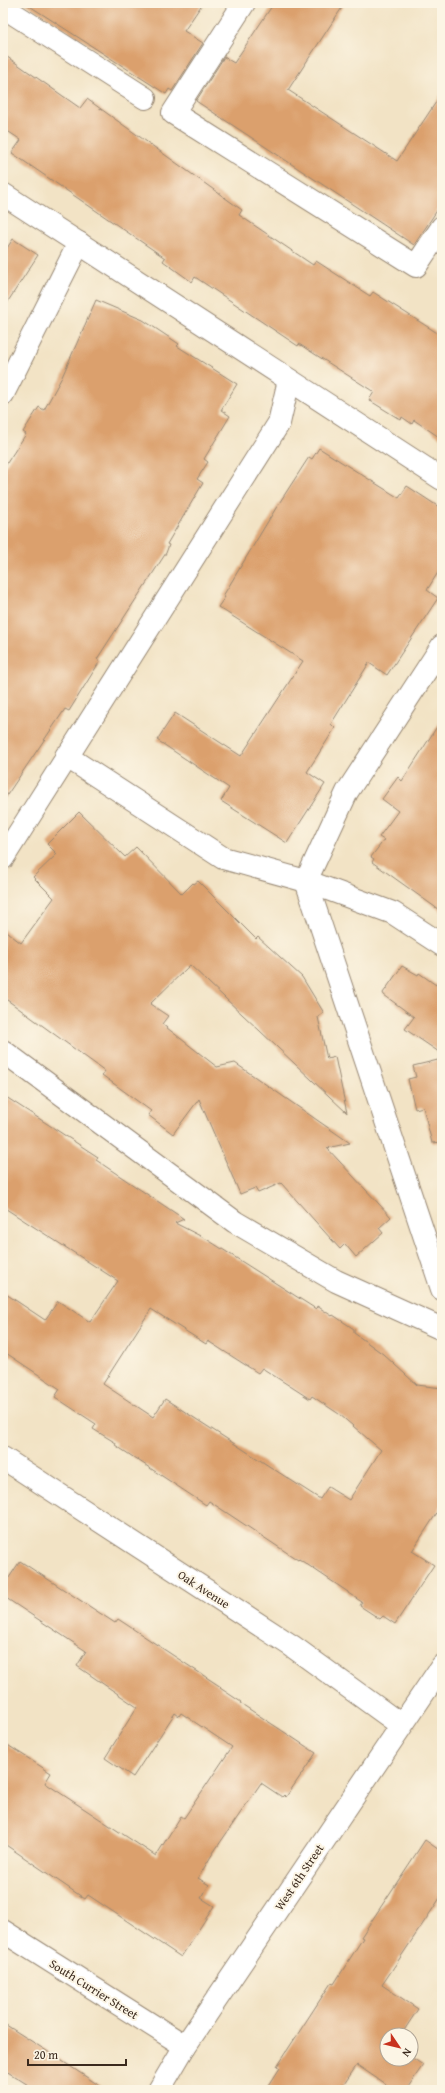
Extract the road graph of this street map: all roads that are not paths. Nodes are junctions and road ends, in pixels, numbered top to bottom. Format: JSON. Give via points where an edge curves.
{"nodes":[{"id":1,"x":244,"y":3,"type":"edge"},
{"id":2,"x":3,"y":7,"type":"edge"},
{"id":3,"x":145,"y":98,"type":"dead end"},
{"id":4,"x":3,"y":194,"type":"edge"},
{"id":5,"x":442,"y":227,"type":"edge"},
{"id":6,"x":79,"y":243,"type":"junction"},
{"id":7,"x":289,"y":380,"type":"junction"},
{"id":8,"x":3,"y":394,"type":"edge"},
{"id":9,"x":442,"y":479,"type":"edge"},
{"id":10,"x":442,"y":646,"type":"edge"},
{"id":11,"x":66,"y":756,"type":"junction"},
{"id":12,"x":3,"y":858,"type":"edge"},
{"id":13,"x":306,"y":881,"type":"junction"},
{"id":14,"x":442,"y":945,"type":"edge"},
{"id":15,"x":3,"y":1052,"type":"edge"},
{"id":16,"x":442,"y":1290,"type":"edge"},
{"id":17,"x":442,"y":1329,"type":"edge"},
{"id":18,"x":3,"y":1458,"type":"edge"},
{"id":19,"x":442,"y":1666,"type":"edge"},
{"id":20,"x":401,"y":1725,"type":"junction"},
{"id":21,"x":3,"y":1931,"type":"edge"},
{"id":22,"x":185,"y":2046,"type":"junction"},
{"id":23,"x":158,"y":2090,"type":"edge"}],
"edges":[{"from":1,"to":5,"type":"street","via":[[173,113],[416,266]]},
{"from":2,"to":3,"type":"street"},
{"from":4,"to":6,"type":"street"},
{"from":6,"to":7,"type":"street"},
{"from":6,"to":8,"type":"street"},
{"from":7,"to":9,"type":"street"},
{"from":7,"to":11,"type":"street","via":[[279,423]]},
{"from":10,"to":13,"type":"street","via":[[347,792]]},
{"from":11,"to":12,"type":"street"},
{"from":11,"to":13,"type":"street","via":[[223,858]]},
{"from":13,"to":14,"type":"street","via":[[393,913]]},
{"from":13,"to":16,"type":"street"},
{"from":15,"to":17,"type":"street","via":[[235,1222],[336,1281]]},
{"from":18,"to":20,"type":"street","name":"Oak Avenue","via":[[292,1646]]},
{"from":19,"to":20,"type":"street","name":"West 6th Street"},
{"from":20,"to":22,"type":"street","name":"West 6th Street"},
{"from":21,"to":22,"type":"street","name":"South Currier Street"},
{"from":22,"to":23,"type":"street","name":"West 6th Street"}]}
